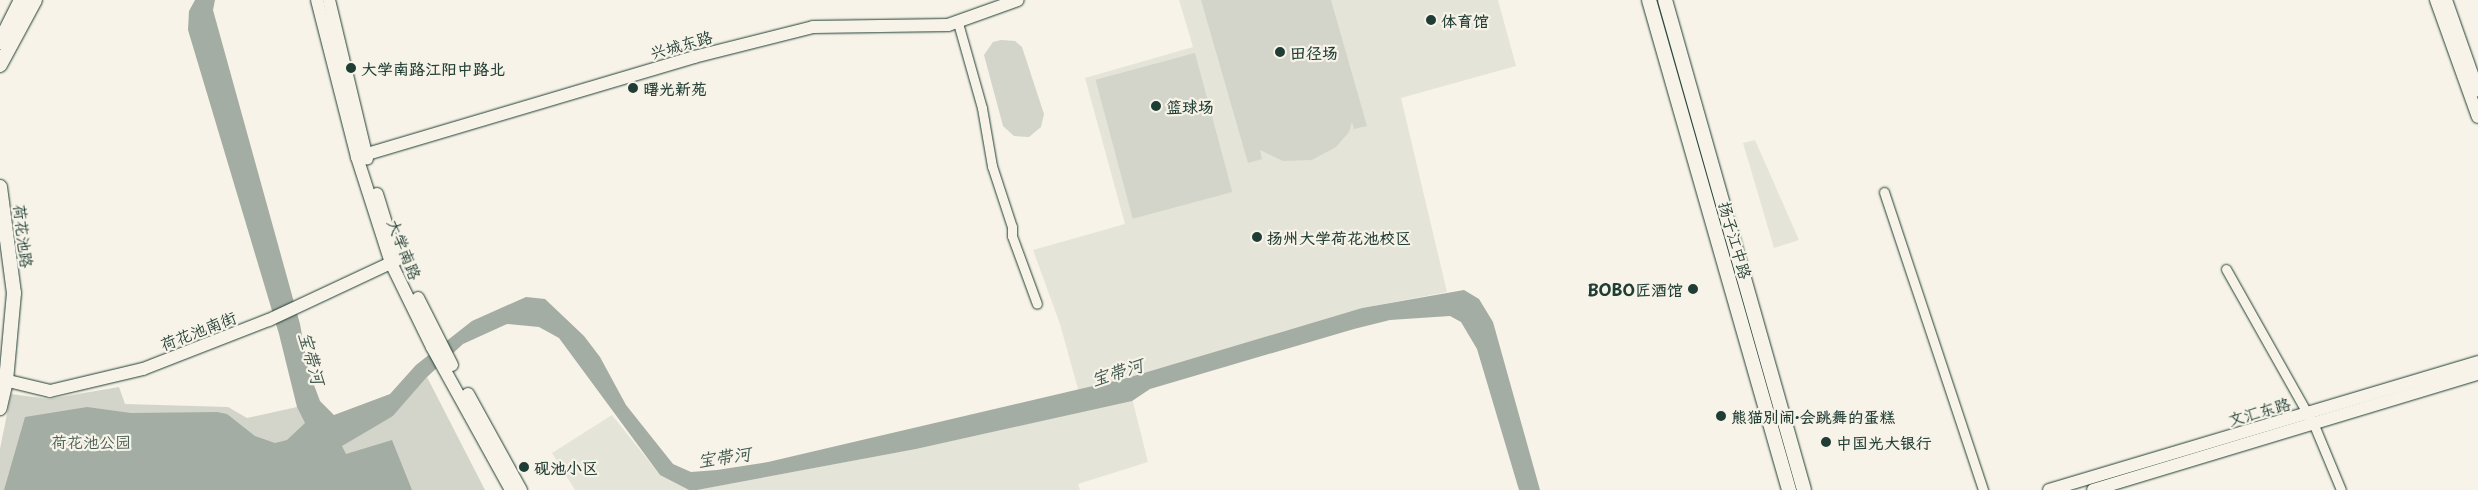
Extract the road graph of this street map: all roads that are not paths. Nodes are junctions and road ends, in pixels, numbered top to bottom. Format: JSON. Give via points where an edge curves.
{"nodes":[{"id":1,"x":21,"y":0,"type":"edge"},
{"id":2,"x":35,"y":0,"type":"edge"},
{"id":3,"x":318,"y":0,"type":"edge"},
{"id":4,"x":329,"y":0,"type":"edge"},
{"id":5,"x":1018,"y":0,"type":"edge"},
{"id":6,"x":1648,"y":0,"type":"edge"},
{"id":7,"x":1664,"y":0,"type":"edge"},
{"id":8,"x":2436,"y":0,"type":"edge"},
{"id":9,"x":2446,"y":0,"type":"edge"},
{"id":10,"x":958,"y":23,"type":"junction"},
{"id":11,"x":0,"y":42,"type":"edge"},
{"id":12,"x":0,"y":65,"type":"edge"},
{"id":13,"x":2478,"y":91,"type":"edge"},
{"id":14,"x":2478,"y":117,"type":"edge"},
{"id":15,"x":362,"y":156,"type":"junction"},
{"id":16,"x":0,"y":187,"type":"edge"},
{"id":17,"x":1884,"y":192,"type":"dead end"},
{"id":18,"x":0,"y":246,"type":"edge"},
{"id":19,"x":394,"y":261,"type":"junction"},
{"id":20,"x":2226,"y":269,"type":"dead end"},
{"id":21,"x":1037,"y":304,"type":"dead end"},
{"id":22,"x":0,"y":350,"type":"edge"},
{"id":23,"x":2478,"y":362,"type":"edge"},
{"id":24,"x":448,"y":366,"type":"junction"},
{"id":25,"x":2478,"y":374,"type":"edge"},
{"id":26,"x":3,"y":380,"type":"edge"},
{"id":27,"x":0,"y":408,"type":"edge"},
{"id":28,"x":2311,"y":420,"type":"junction"},
{"id":29,"x":511,"y":490,"type":"edge"},
{"id":30,"x":520,"y":490,"type":"edge"},
{"id":31,"x":1789,"y":490,"type":"edge"},
{"id":32,"x":1804,"y":490,"type":"edge"},
{"id":33,"x":1983,"y":490,"type":"edge"},
{"id":34,"x":2049,"y":490,"type":"edge"},
{"id":35,"x":2093,"y":490,"type":"edge"},
{"id":36,"x":2341,"y":490,"type":"edge"}],
"edges":[{"from":1,"to":11,"type":"main road"},
{"from":2,"to":12,"type":"main road"},
{"from":3,"to":15,"type":"street","name":"大学南路"},
{"from":4,"to":15,"type":"street","name":"大学南路"},
{"from":5,"to":10,"type":"street","name":"兴城东路"},
{"from":6,"to":31,"type":"main road","name":"扬子江中路"},
{"from":7,"to":32,"type":"main road","name":"扬子江中路"},
{"from":8,"to":14,"type":"street"},
{"from":9,"to":13,"type":"street"},
{"from":10,"to":15,"type":"street","name":"兴城东路","via":[[813,26],[694,57]]},
{"from":10,"to":21,"type":"street","via":[[982,108],[992,166],[1012,236]]},
{"from":15,"to":19,"type":"street","name":"大学南路"},
{"from":16,"to":26,"type":"main road","name":"荷花池路","via":[[14,293]]},
{"from":17,"to":33,"type":"street"},
{"from":18,"to":22,"type":"main road","name":"荷花池路","via":[[5,293]]},
{"from":19,"to":24,"type":"street","name":"大学南路"},
{"from":19,"to":26,"type":"street","name":"荷花池南街","via":[[269,320],[143,368],[50,391]]},
{"from":20,"to":28,"type":"street"},
{"from":23,"to":28,"type":"street","name":"文汇东路"},
{"from":24,"to":29,"type":"street","name":"大学南路"},
{"from":24,"to":30,"type":"street","name":"大学南路"},
{"from":25,"to":28,"type":"street","name":"文汇东路"},
{"from":26,"to":27,"type":"main road","name":"荷花池路"},
{"from":28,"to":34,"type":"street","name":"文汇东路"},
{"from":28,"to":35,"type":"street","name":"文汇东路"},
{"from":28,"to":36,"type":"street"}]}
